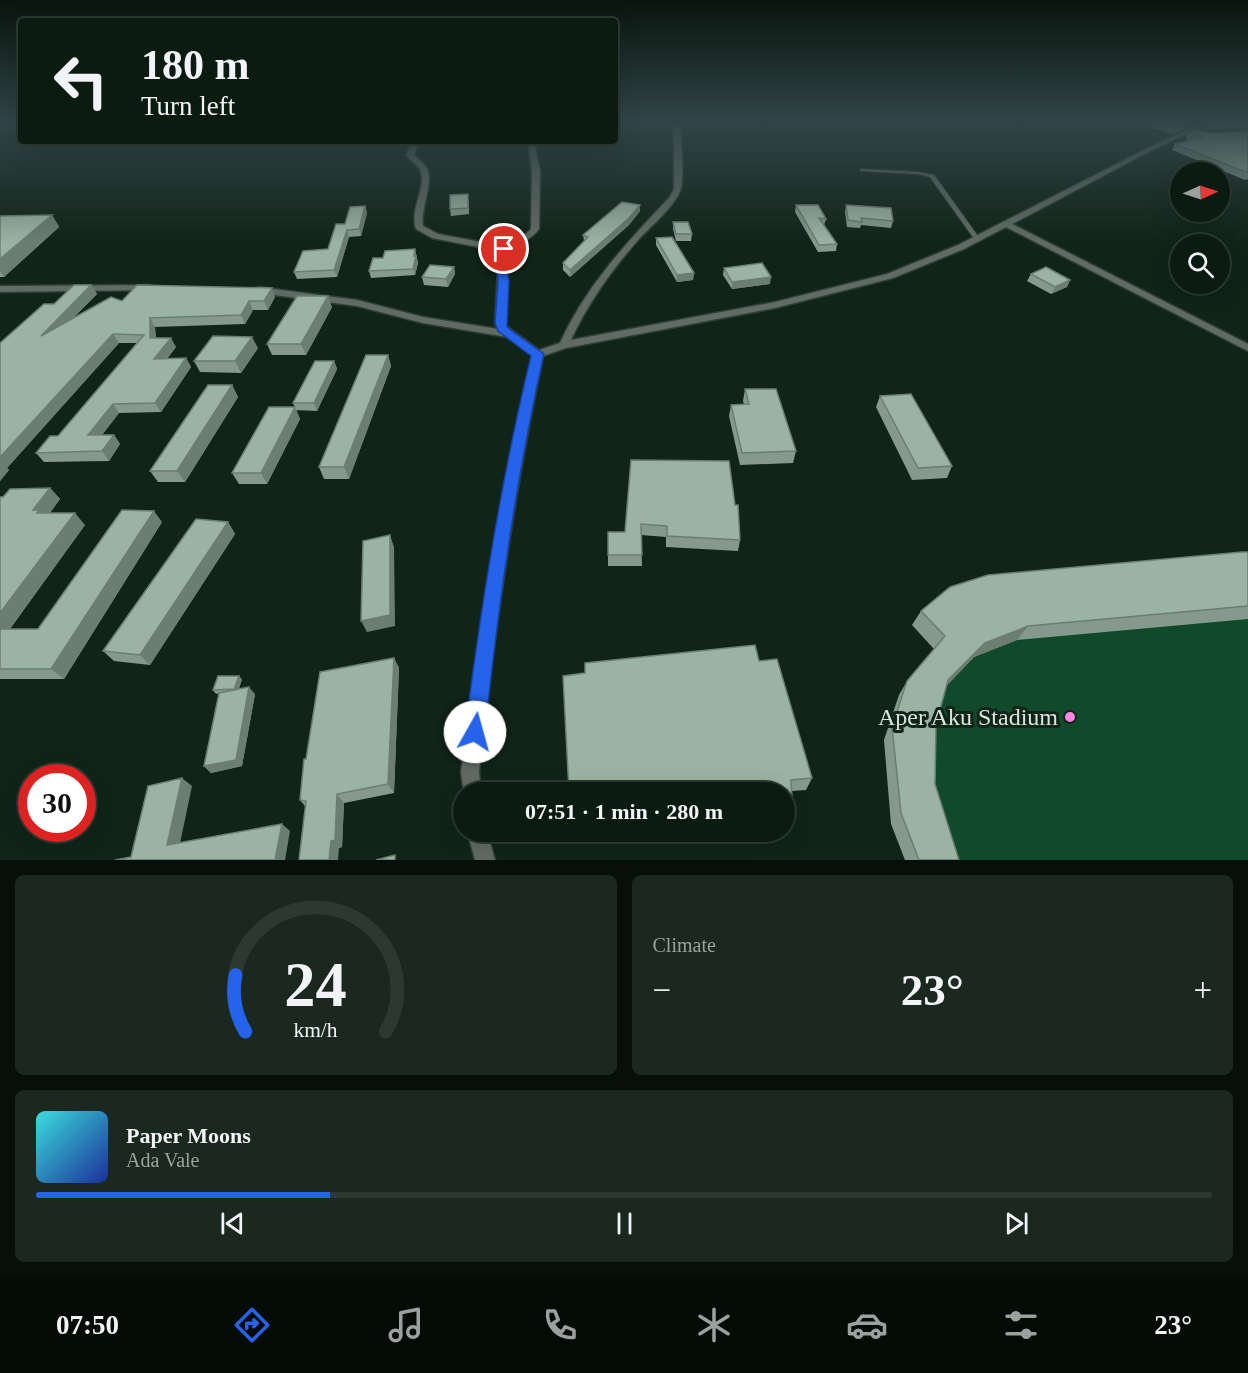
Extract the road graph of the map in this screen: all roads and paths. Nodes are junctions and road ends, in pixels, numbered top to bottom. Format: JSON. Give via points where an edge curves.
{"nodes":[{"id":1,"x":418,"y":162,"type":"edge"},
{"id":2,"x":535,"y":162,"type":"edge"},
{"id":3,"x":677,"y":162,"type":"edge"},
{"id":4,"x":1126,"y":162,"type":"edge"},
{"id":5,"x":862,"y":170,"type":"dead end"},
{"id":6,"x":1005,"y":223,"type":"junction"},
{"id":7,"x":977,"y":239,"type":"junction"},
{"id":8,"x":504,"y":249,"type":"junction"},
{"id":9,"x":163,"y":288,"type":"edge"},
{"id":10,"x":0,"y":289,"type":"edge"},
{"id":11,"x":253,"y":290,"type":"edge"},
{"id":12,"x":510,"y":334,"type":"junction"},
{"id":13,"x":564,"y":345,"type":"junction"},
{"id":14,"x":1248,"y":348,"type":"edge"},
{"id":15,"x":538,"y":354,"type":"junction"},
{"id":16,"x":471,"y":782,"type":"edge"},
{"id":17,"x":480,"y":842,"type":"edge"},
{"id":18,"x":485,"y":860,"type":"edge"}],
"edges":[{"from":1,"to":8,"type":"street","via":[[426,178],[417,209],[419,227],[435,236]]},
{"from":2,"to":8,"type":"street","via":[[535,229]]},
{"from":3,"to":13,"type":"street","via":[[678,189],[673,198],[617,256],[576,316]]},
{"from":4,"to":6,"type":"street"},
{"from":5,"to":7,"type":"lane","via":[[932,176]]},
{"from":6,"to":7,"type":"street"},
{"from":6,"to":14,"type":"street"},
{"from":7,"to":13,"type":"street","via":[[890,276],[853,287]]},
{"from":8,"to":12,"type":"street","via":[[500,323]]},
{"from":9,"to":10,"type":"street"},
{"from":11,"to":12,"type":"street","via":[[357,303],[423,320]]},
{"from":12,"to":15,"type":"street"},
{"from":13,"to":15,"type":"street"},
{"from":15,"to":16,"type":"street","via":[[518,441],[484,651]]},
{"from":17,"to":18,"type":"street"}]}
